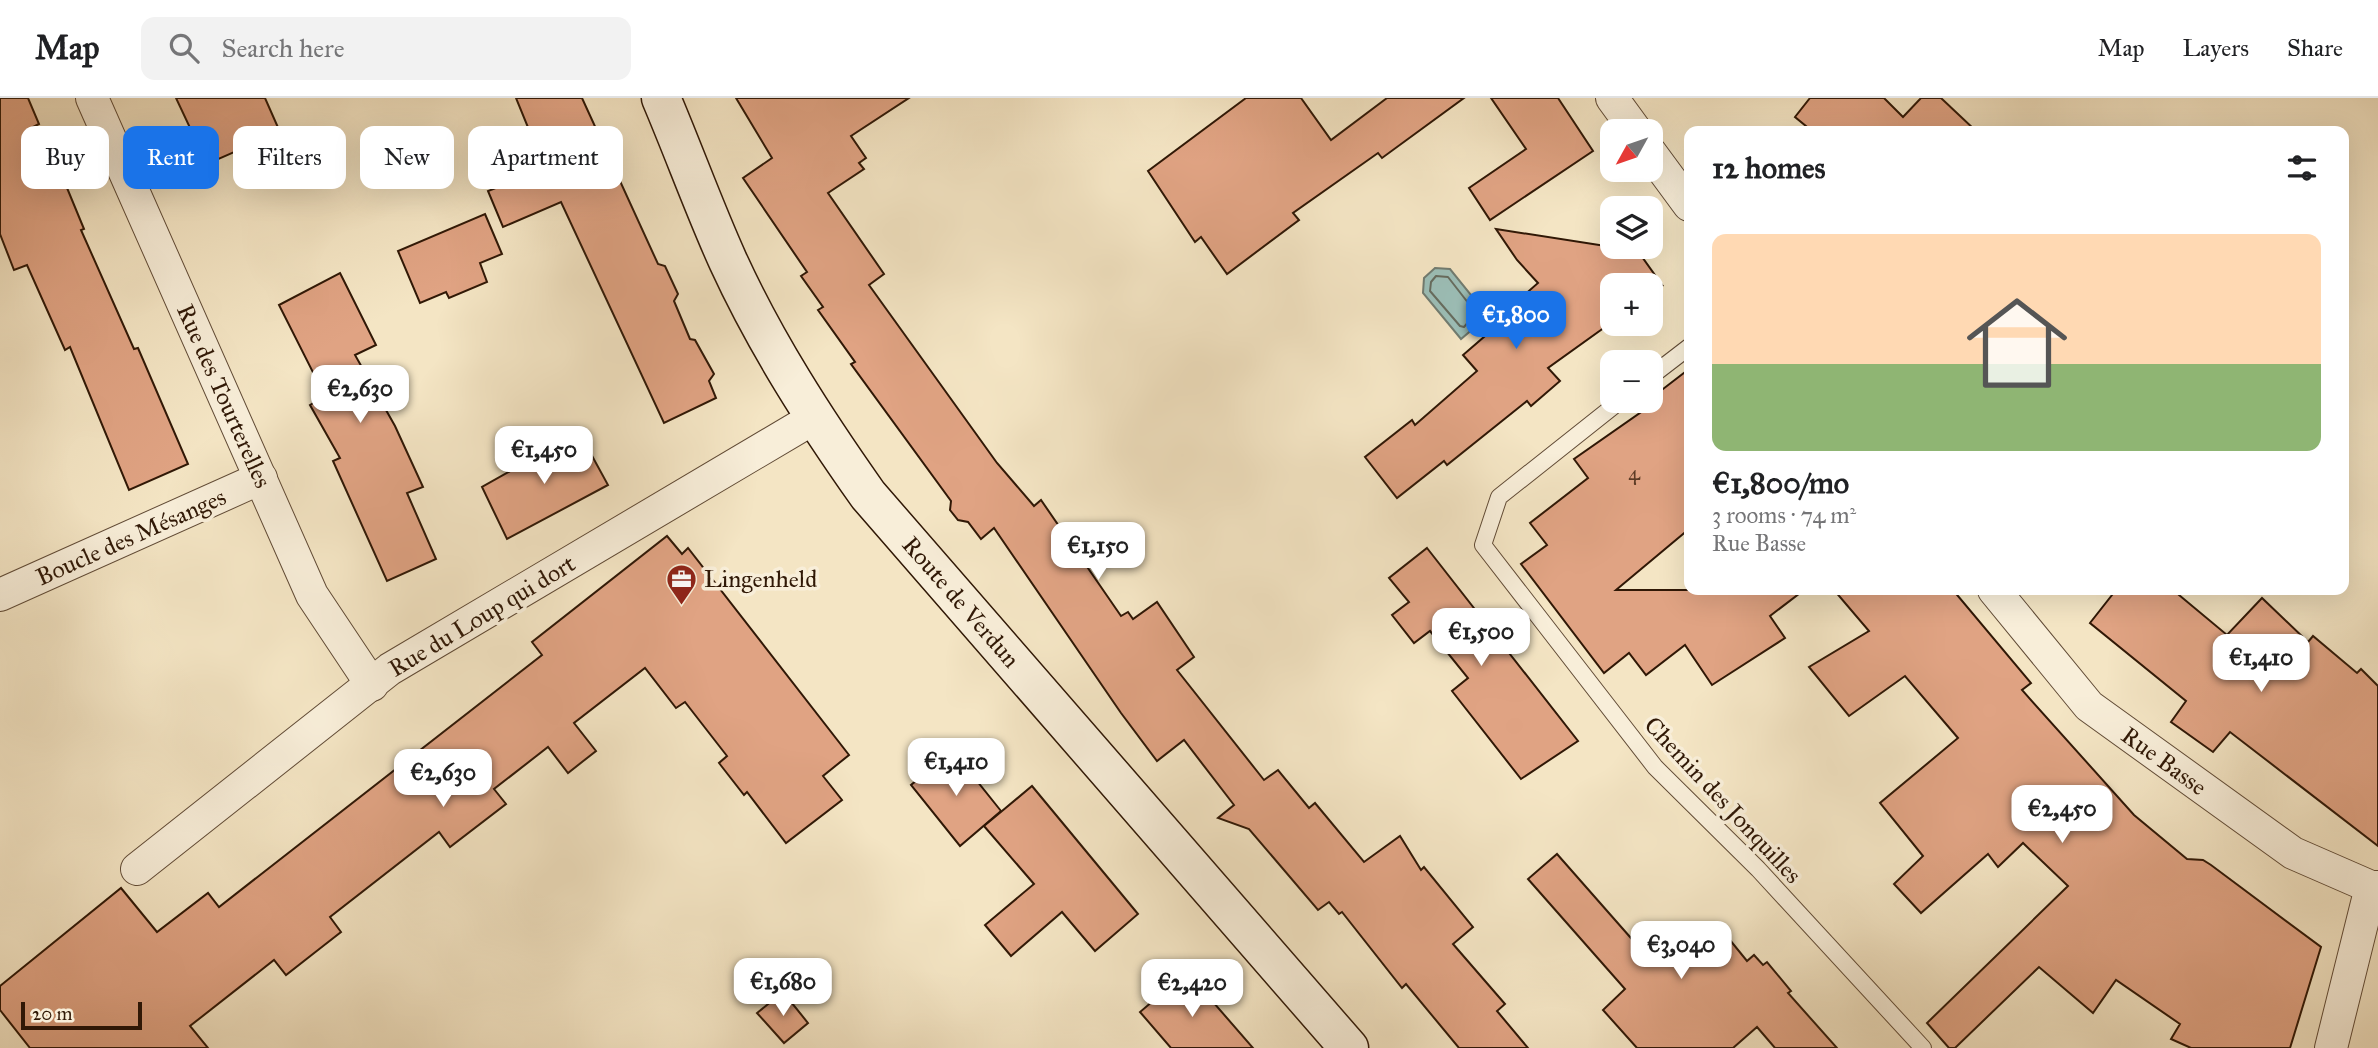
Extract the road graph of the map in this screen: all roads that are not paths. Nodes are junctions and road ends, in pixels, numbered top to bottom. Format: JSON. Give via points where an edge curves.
{"nodes":[{"id":1,"x":92,"y":98,"type":"edge"},
{"id":2,"x":661,"y":98,"type":"edge"},
{"id":3,"x":1612,"y":98,"type":"edge"},
{"id":4,"x":1627,"y":119,"type":"edge"},
{"id":5,"x":1663,"y":170,"type":"edge"},
{"id":6,"x":1684,"y":198,"type":"edge"},
{"id":7,"x":1684,"y":350,"type":"edge"},
{"id":8,"x":1663,"y":367,"type":"edge"},
{"id":9,"x":1605,"y":413,"type":"edge"},
{"id":10,"x":814,"y":418,"type":"junction"},
{"id":11,"x":261,"y":478,"type":"junction"},
{"id":12,"x":0,"y":595,"type":"edge"},
{"id":13,"x":1998,"y":595,"type":"edge"},
{"id":14,"x":372,"y":685,"type":"junction"},
{"id":15,"x":137,"y":869,"type":"dead end"},
{"id":16,"x":2374,"y":887,"type":"edge"},
{"id":17,"x":1349,"y":1048,"type":"edge"},
{"id":18,"x":1923,"y":1048,"type":"edge"},
{"id":19,"x":2331,"y":1048,"type":"edge"}],
"edges":[{"from":1,"to":11,"type":"street","name":"Rue des Tourterelles"},
{"from":2,"to":10,"type":"main road","name":"Route de Verdun","via":[[729,262]]},
{"from":3,"to":4,"type":"street"},
{"from":5,"to":6,"type":"street"},
{"from":7,"to":8,"type":"lane"},
{"from":9,"to":18,"type":"lane","name":"Chemin des Jonquilles","via":[[1499,497],[1483,545],[1655,767],[1758,869]]},
{"from":10,"to":14,"type":"street","name":"Rue du Loup qui dort","via":[[390,669]]},
{"from":10,"to":17,"type":"main road","name":"Route de Verdun","via":[[868,495]]},
{"from":11,"to":12,"type":"street","name":"Boucle des Mésanges"},
{"from":11,"to":14,"type":"street","name":"Rue des Tourterelles","via":[[312,595]]},
{"from":13,"to":16,"type":"street","name":"Rue Basse","via":[[2089,706],[2293,853]]},
{"from":14,"to":15,"type":"street","name":"Rue du Loup qui dort"},
{"from":16,"to":19,"type":"street"}]}
